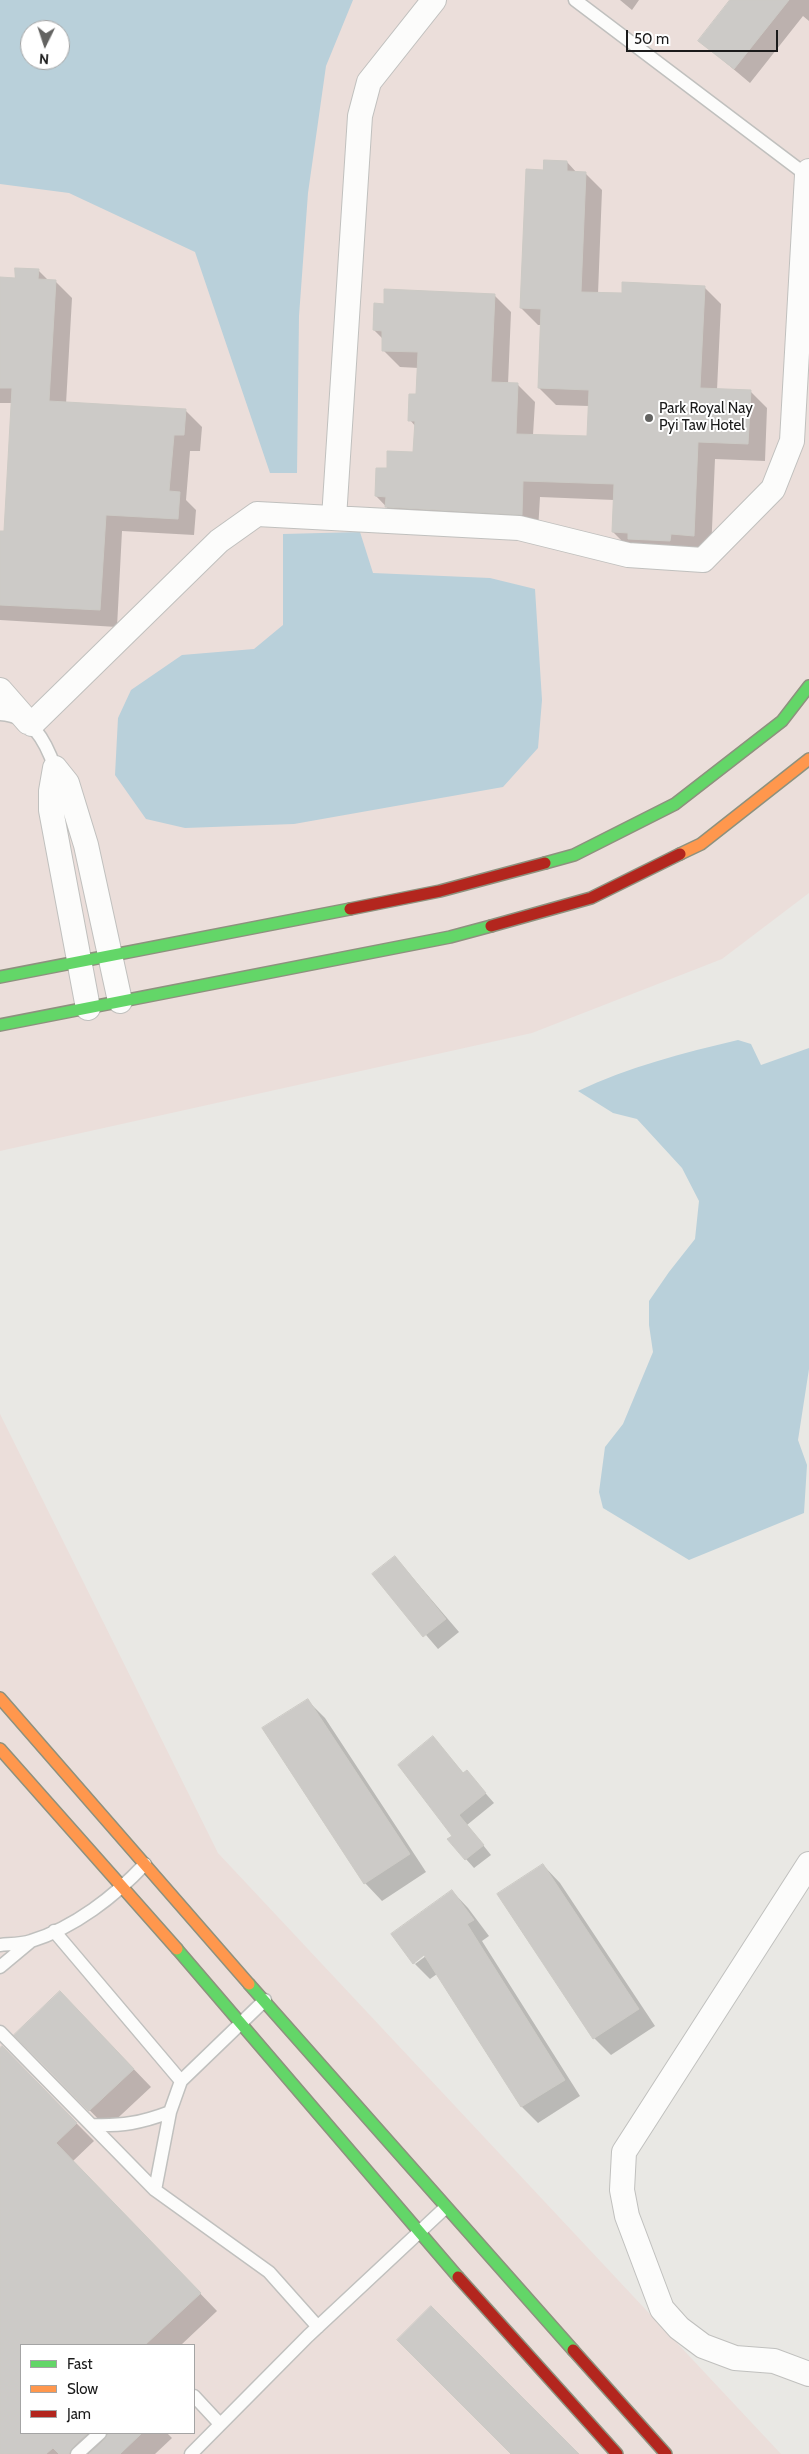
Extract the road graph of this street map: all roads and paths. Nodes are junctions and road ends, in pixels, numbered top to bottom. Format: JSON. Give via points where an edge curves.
{"nodes":[{"id":1,"x":434,"y":0,"type":"edge"},
{"id":2,"x":575,"y":0,"type":"edge"},
{"id":3,"x":808,"y":174,"type":"edge"},
{"id":4,"x":334,"y":518,"type":"junction"},
{"id":5,"x":809,"y":686,"type":"edge"},
{"id":6,"x":0,"y":690,"type":"edge"},
{"id":7,"x":0,"y":714,"type":"edge"},
{"id":8,"x":30,"y":723,"type":"junction"},
{"id":9,"x":809,"y":759,"type":"edge"},
{"id":10,"x":55,"y":768,"type":"junction"},
{"id":11,"x":110,"y":955,"type":"junction"},
{"id":12,"x":79,"y":961,"type":"junction"},
{"id":13,"x":0,"y":977,"type":"edge"},
{"id":14,"x":120,"y":1001,"type":"junction"},
{"id":15,"x":88,"y":1008,"type":"junction"},
{"id":16,"x":0,"y":1025,"type":"edge"},
{"id":17,"x":0,"y":1698,"type":"edge"},
{"id":18,"x":0,"y":1749,"type":"edge"},
{"id":19,"x":145,"y":1864,"type":"junction"},
{"id":20,"x":809,"y":1864,"type":"edge"},
{"id":21,"x":122,"y":1888,"type":"junction"},
{"id":22,"x":54,"y":1931,"type":"junction"},
{"id":23,"x":30,"y":1942,"type":"junction"},
{"id":24,"x":0,"y":1945,"type":"edge"},
{"id":25,"x":0,"y":1967,"type":"edge"},
{"id":26,"x":265,"y":2000,"type":"junction"},
{"id":27,"x":242,"y":2024,"type":"junction"},
{"id":28,"x":0,"y":2032,"type":"edge"},
{"id":29,"x":181,"y":2081,"type":"junction"},
{"id":30,"x":170,"y":2112,"type":"junction"},
{"id":31,"x":92,"y":2125,"type":"junction"},
{"id":32,"x":155,"y":2190,"type":"junction"},
{"id":33,"x":446,"y":2208,"type":"junction"},
{"id":34,"x":419,"y":2234,"type":"junction"},
{"id":35,"x":318,"y":2327,"type":"junction"},
{"id":36,"x":809,"y":2374,"type":"edge"},
{"id":37,"x":195,"y":2397,"type":"edge"},
{"id":38,"x":220,"y":2424,"type":"junction"},
{"id":39,"x":99,"y":2434,"type":"edge"},
{"id":40,"x":77,"y":2454,"type":"edge"},
{"id":41,"x":191,"y":2454,"type":"edge"},
{"id":42,"x":617,"y":2454,"type":"edge"},
{"id":43,"x":666,"y":2454,"type":"edge"}],
"edges":[{"from":1,"to":4,"type":"street","via":[[370,82],[360,116]]},
{"from":2,"to":3,"type":"lane"},
{"from":3,"to":4,"type":"street","via":[[792,441],[773,489],[703,560],[628,556],[519,528]]},
{"from":4,"to":8,"type":"street","via":[[257,514],[219,541]]},
{"from":5,"to":11,"type":"street","via":[[782,721],[675,804],[574,855],[440,891]]},
{"from":6,"to":8,"type":"street"},
{"from":7,"to":8,"type":"lane","via":[[10,714]]},
{"from":8,"to":10,"type":"lane","via":[[46,742]]},
{"from":9,"to":14,"type":"street","via":[[701,844],[591,898],[450,937]]},
{"from":10,"to":11,"type":"street","via":[[67,783],[75,805]]},
{"from":10,"to":12,"type":"street","via":[[51,810]]},
{"from":11,"to":12,"type":"street"},
{"from":11,"to":14,"type":"street"},
{"from":12,"to":13,"type":"street"},
{"from":12,"to":15,"type":"street"},
{"from":14,"to":15,"type":"street"},
{"from":15,"to":16,"type":"street"},
{"from":17,"to":19,"type":"street"},
{"from":18,"to":21,"type":"street"},
{"from":19,"to":21,"type":"lane"},
{"from":19,"to":26,"type":"street"},
{"from":20,"to":36,"type":"street","via":[[624,2152],[622,2190],[628,2216],[662,2309],[679,2328],[703,2346],[735,2358],[774,2361]]},
{"from":21,"to":22,"type":"lane","via":[[78,1920]]},
{"from":21,"to":27,"type":"street"},
{"from":22,"to":23,"type":"lane"},
{"from":22,"to":29,"type":"lane"},
{"from":23,"to":24,"type":"lane"},
{"from":23,"to":25,"type":"lane"},
{"from":26,"to":27,"type":"lane"},
{"from":26,"to":33,"type":"street"},
{"from":27,"to":29,"type":"lane"},
{"from":27,"to":34,"type":"street"},
{"from":28,"to":31,"type":"lane"},
{"from":29,"to":30,"type":"lane"},
{"from":30,"to":31,"type":"lane","via":[[122,2126]]},
{"from":30,"to":32,"type":"lane"},
{"from":31,"to":32,"type":"lane"},
{"from":32,"to":35,"type":"lane","via":[[269,2272]]},
{"from":33,"to":34,"type":"lane"},
{"from":33,"to":43,"type":"street"},
{"from":34,"to":35,"type":"lane"},
{"from":34,"to":42,"type":"street"},
{"from":35,"to":38,"type":"lane"},
{"from":37,"to":38,"type":"lane"},
{"from":38,"to":41,"type":"lane"},
{"from":39,"to":40,"type":"lane"}]}
